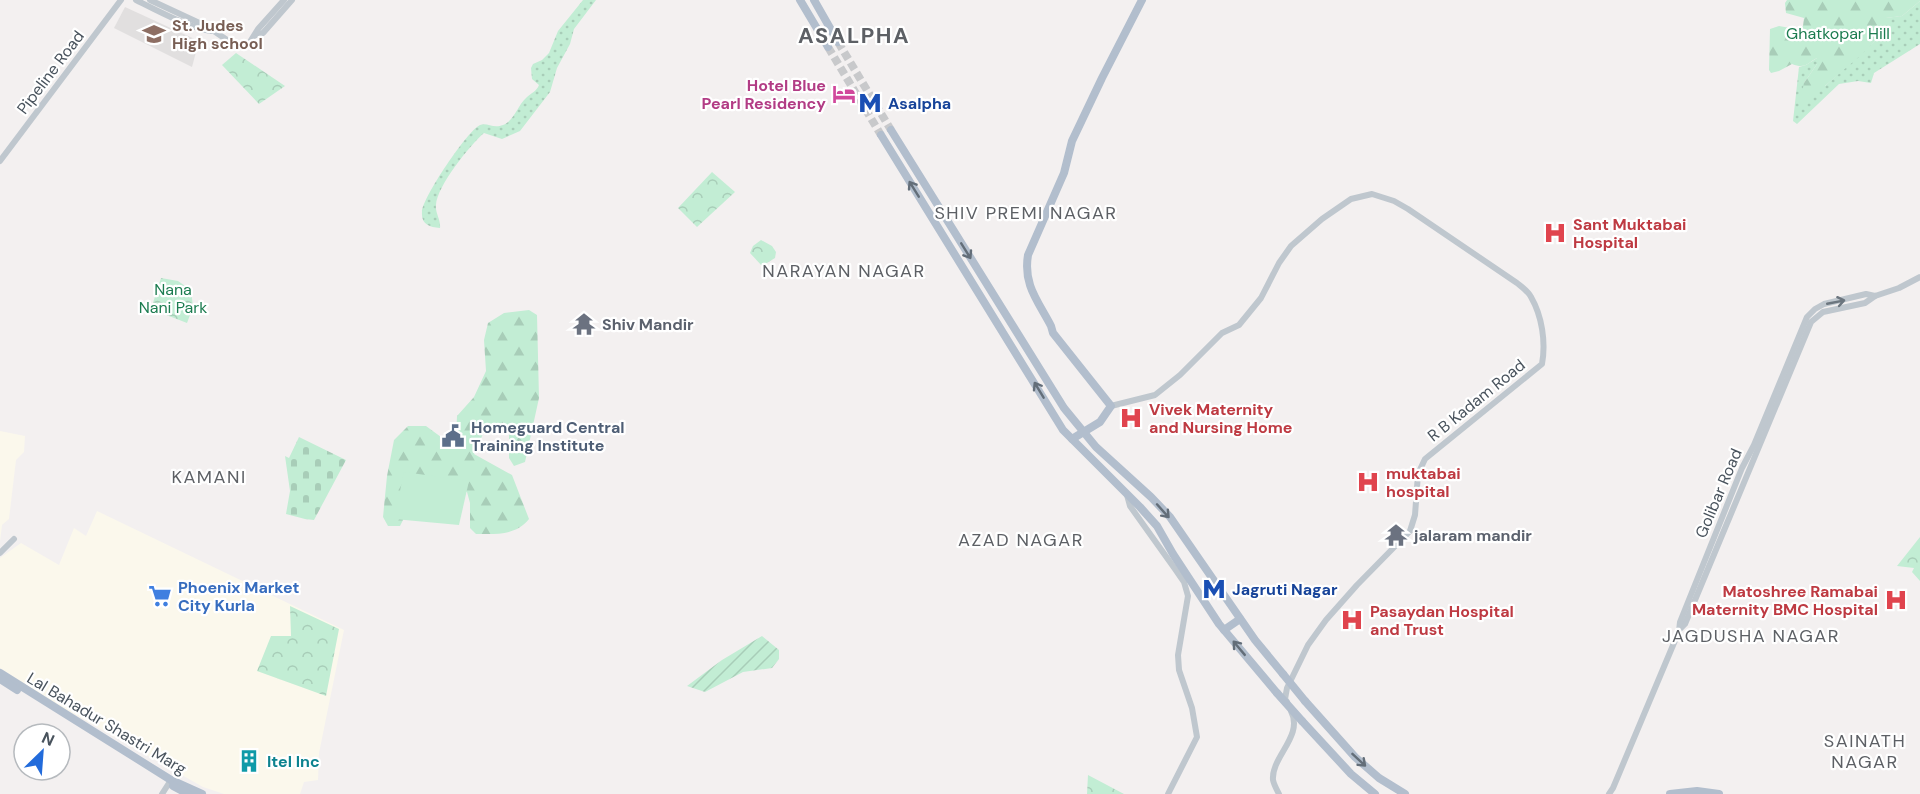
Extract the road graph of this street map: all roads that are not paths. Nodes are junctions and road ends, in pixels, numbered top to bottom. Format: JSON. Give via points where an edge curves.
{"nodes":[{"id":1,"x":119,"y":0,"type":"edge"},
{"id":2,"x":136,"y":0,"type":"edge"},
{"id":3,"x":150,"y":0,"type":"edge"},
{"id":4,"x":284,"y":0,"type":"edge"},
{"id":5,"x":292,"y":0,"type":"edge"},
{"id":6,"x":800,"y":0,"type":"edge"},
{"id":7,"x":814,"y":0,"type":"edge"},
{"id":8,"x":1142,"y":0,"type":"edge"},
{"id":9,"x":212,"y":31,"type":"junction"},
{"id":10,"x":256,"y":35,"type":"junction"},
{"id":11,"x":838,"y":42,"type":"tunnel mouth"},
{"id":12,"x":828,"y":47,"type":"tunnel mouth"},
{"id":13,"x":891,"y":130,"type":"tunnel mouth"},
{"id":14,"x":881,"y":135,"type":"tunnel mouth"},
{"id":15,"x":904,"y":150,"type":"junction"},
{"id":16,"x":893,"y":156,"type":"junction"},
{"id":17,"x":0,"y":159,"type":"edge"},
{"id":18,"x":1920,"y":277,"type":"edge"},
{"id":19,"x":1111,"y":406,"type":"junction"},
{"id":20,"x":1083,"y":431,"type":"junction"},
{"id":21,"x":1072,"y":439,"type":"junction"},
{"id":22,"x":1093,"y":443,"type":"junction"},
{"id":23,"x":1084,"y":452,"type":"junction"},
{"id":24,"x":1127,"y":495,"type":"junction"},
{"id":25,"x":0,"y":548,"type":"edge"},
{"id":26,"x":0,"y":553,"type":"edge"},
{"id":27,"x":1240,"y":619,"type":"junction"},
{"id":28,"x":1224,"y":630,"type":"junction"},
{"id":29,"x":0,"y":673,"type":"edge"},
{"id":30,"x":0,"y":680,"type":"edge"},
{"id":31,"x":1338,"y":738,"type":"junction"},
{"id":32,"x":1327,"y":749,"type":"junction"},
{"id":33,"x":170,"y":782,"type":"junction"},
{"id":34,"x":162,"y":794,"type":"edge"},
{"id":35,"x":188,"y":794,"type":"edge"},
{"id":36,"x":201,"y":794,"type":"edge"},
{"id":37,"x":1168,"y":794,"type":"edge"},
{"id":38,"x":1279,"y":794,"type":"edge"},
{"id":39,"x":1375,"y":794,"type":"edge"},
{"id":40,"x":1405,"y":794,"type":"edge"},
{"id":41,"x":1609,"y":794,"type":"edge"},
{"id":42,"x":1670,"y":794,"type":"edge"},
{"id":43,"x":1719,"y":794,"type":"edge"}],
"edges":[{"from":1,"to":17,"type":"street","name":"Pipeline Road"},
{"from":2,"to":9,"type":"street"},
{"from":3,"to":9,"type":"street"},
{"from":4,"to":10,"type":"street"},
{"from":5,"to":10,"type":"street","via":[[263,33]]},
{"from":6,"to":12,"type":"main road"},
{"from":7,"to":11,"type":"main road"},
{"from":8,"to":19,"type":"main road","via":[[1072,141],[1064,173],[1028,255],[1026,269],[1028,282],[1053,333]]},
{"from":9,"to":10,"type":"street","via":[[238,46],[246,46]]},
{"from":13,"to":15,"type":"main road"},
{"from":14,"to":16,"type":"main road"},
{"from":15,"to":16,"type":"main road"},
{"from":15,"to":20,"type":"main road","one_way":true,"via":[[1064,408]]},
{"from":21,"to":16,"type":"main road","one_way":true},
{"from":18,"to":41,"type":"street","name":"Golibar Road","via":[[1875,296],[1866,294],[1824,304],[1807,317]]},
{"from":19,"to":20,"type":"main road","via":[[1100,422]]},
{"from":19,"to":38,"type":"street","name":"R B Kadam Road","via":[[1155,394],[1180,375],[1222,333],[1239,325],[1261,298],[1291,246],[1322,219],[1363,195],[1372,194],[1408,209],[1532,297],[1542,329],[1542,364],[1425,459],[1418,474],[1410,531],[1357,585],[1308,645],[1287,688],[1285,699],[1295,718],[1273,778]]},
{"from":20,"to":21,"type":"main road"},
{"from":20,"to":22,"type":"main road"},
{"from":21,"to":23,"type":"main road"},
{"from":22,"to":23,"type":"main road"},
{"from":22,"to":27,"type":"main road","one_way":true,"via":[[1170,517]]},
{"from":23,"to":24,"type":"main road"},
{"from":24,"to":28,"type":"main road","via":[[1157,526]]},
{"from":24,"to":37,"type":"street","via":[[1130,506],[1184,582],[1188,596],[1179,643],[1179,670],[1197,737]]},
{"from":25,"to":26,"type":"street","via":[[14,539]]},
{"from":27,"to":28,"type":"main road"},
{"from":27,"to":31,"type":"main road","bridge":true},
{"from":32,"to":28,"type":"main road","one_way":true,"bridge":true},
{"from":29,"to":33,"type":"main road","name":"Lal Bahadur Shastri Marg"},
{"from":30,"to":33,"type":"main road","name":"Lal Bahadur Shastri Marg"},
{"from":31,"to":32,"type":"main road"},
{"from":31,"to":40,"type":"main road","one_way":true,"via":[[1379,778]]},
{"from":32,"to":39,"type":"main road"},
{"from":33,"to":34,"type":"street"},
{"from":33,"to":35,"type":"main road","name":"Lal Bahadur Shastri Marg"},
{"from":33,"to":36,"type":"main road","name":"Lal Bahadur Shastri Marg"},
{"from":42,"to":43,"type":"main road"}]}
